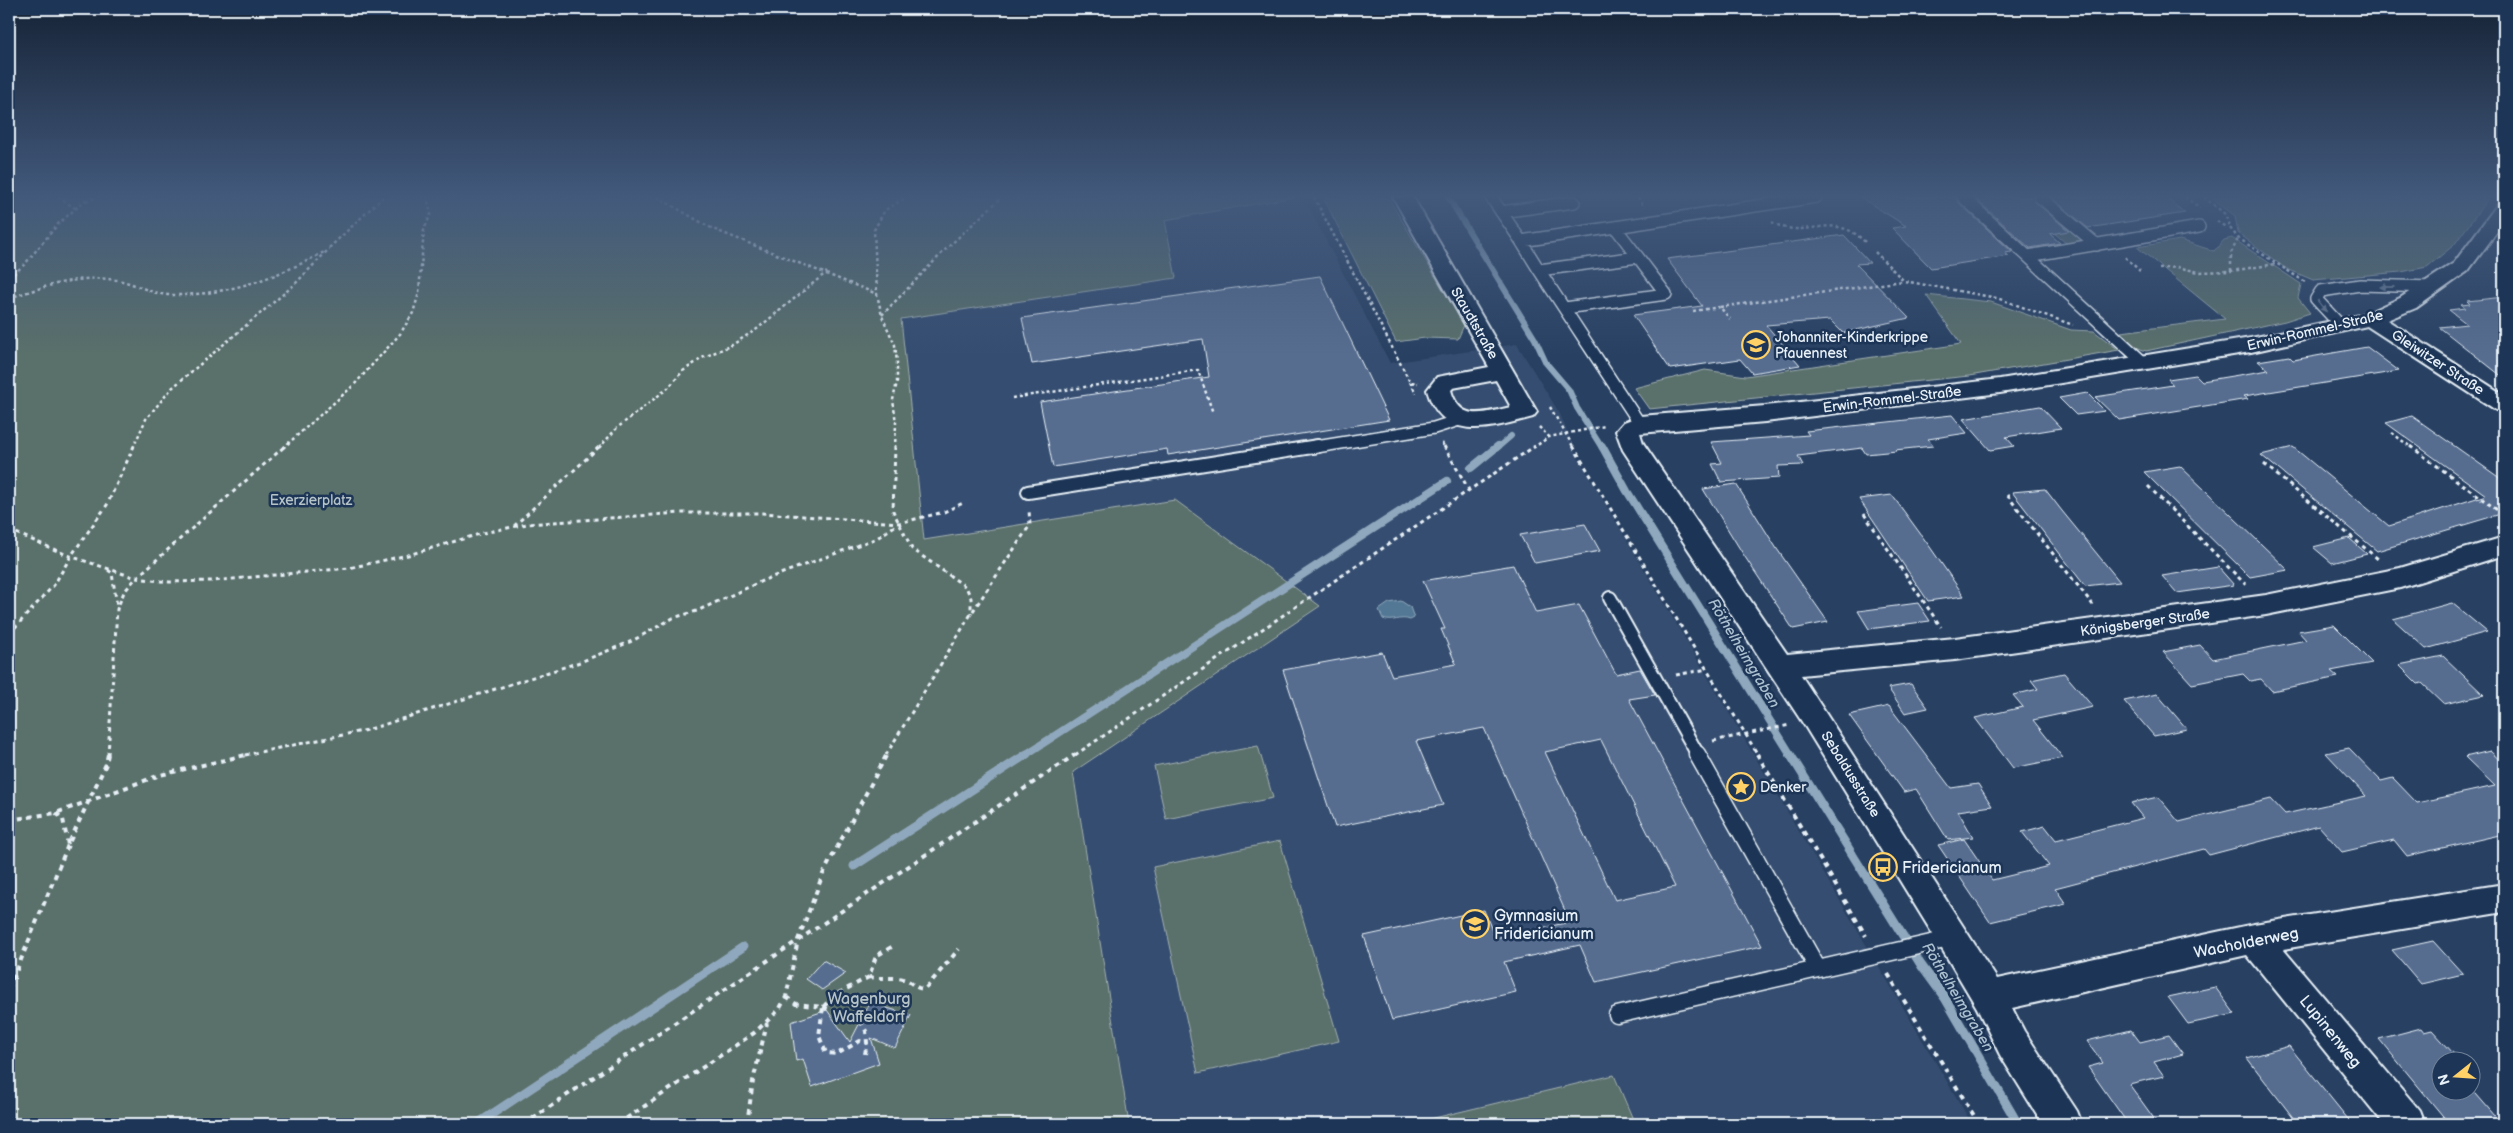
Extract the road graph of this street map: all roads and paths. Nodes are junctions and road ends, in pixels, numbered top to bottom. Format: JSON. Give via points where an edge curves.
{"nodes":[{"id":1,"x":37,"y":250,"type":"edge"},
{"id":2,"x":327,"y":250,"type":"edge"},
{"id":3,"x":328,"y":250,"type":"edge"},
{"id":4,"x":422,"y":250,"type":"edge"},
{"id":5,"x":769,"y":250,"type":"edge"},
{"id":6,"x":875,"y":250,"type":"edge"},
{"id":7,"x":945,"y":250,"type":"edge"},
{"id":8,"x":1341,"y":250,"type":"edge"},
{"id":9,"x":1433,"y":250,"type":"edge"},
{"id":10,"x":1527,"y":250,"type":"edge"},
{"id":11,"x":1633,"y":250,"type":"edge"},
{"id":12,"x":2021,"y":250,"type":"edge"},
{"id":13,"x":2063,"y":250,"type":"edge"},
{"id":14,"x":2232,"y":250,"type":"edge"},
{"id":15,"x":2255,"y":250,"type":"edge"},
{"id":16,"x":2474,"y":250,"type":"edge"},
{"id":17,"x":1874,"y":252,"type":"dead end"},
{"id":18,"x":2028,"y":256,"type":"junction"},
{"id":19,"x":1638,"y":257,"type":"junction"},
{"id":20,"x":2275,"y":264,"type":"junction"},
{"id":21,"x":2159,"y":268,"type":"dead end"},
{"id":22,"x":1539,"y":270,"type":"junction"},
{"id":23,"x":2231,"y":271,"type":"junction"},
{"id":24,"x":826,"y":272,"type":"junction"},
{"id":25,"x":9,"y":278,"type":"edge"},
{"id":26,"x":1904,"y":281,"type":"junction"},
{"id":27,"x":2436,"y":287,"type":"junction"},
{"id":28,"x":2321,"y":291,"type":"junction"},
{"id":29,"x":877,"y":294,"type":"junction"},
{"id":30,"x":9,"y":298,"type":"edge"},
{"id":31,"x":1720,"y":307,"type":"junction"},
{"id":32,"x":1565,"y":308,"type":"junction"},
{"id":33,"x":1693,"y":311,"type":"dead end"},
{"id":34,"x":882,"y":316,"type":"junction"},
{"id":35,"x":1730,"y":319,"type":"dead end"},
{"id":36,"x":2371,"y":319,"type":"junction"},
{"id":37,"x":2342,"y":326,"type":"junction"},
{"id":38,"x":2108,"y":330,"type":"junction"},
{"id":39,"x":2144,"y":363,"type":"junction"},
{"id":40,"x":1503,"y":372,"type":"junction"},
{"id":41,"x":1441,"y":385,"type":"junction"},
{"id":42,"x":1012,"y":398,"type":"dead end"},
{"id":43,"x":2504,"y":406,"type":"edge"},
{"id":44,"x":1213,"y":413,"type":"dead end"},
{"id":45,"x":1458,"y":420,"type":"junction"},
{"id":46,"x":1625,"y":427,"type":"junction"},
{"id":47,"x":1565,"y":432,"type":"junction"},
{"id":48,"x":2392,"y":432,"type":"dead end"},
{"id":49,"x":2264,"y":464,"type":"dead end"},
{"id":50,"x":2148,"y":486,"type":"dead end"},
{"id":51,"x":1028,"y":492,"type":"joint"},
{"id":52,"x":2007,"y":495,"type":"dead end"},
{"id":53,"x":964,"y":502,"type":"dead end"},
{"id":54,"x":1864,"y":514,"type":"dead end"},
{"id":55,"x":2504,"y":515,"type":"edge"},
{"id":56,"x":899,"y":523,"type":"junction"},
{"id":57,"x":513,"y":527,"type":"junction"},
{"id":58,"x":9,"y":530,"type":"edge"},
{"id":59,"x":2504,"y":546,"type":"edge"},
{"id":60,"x":71,"y":556,"type":"junction"},
{"id":61,"x":104,"y":567,"type":"junction"},
{"id":62,"x":136,"y":578,"type":"junction"},
{"id":63,"x":2400,"y":578,"type":"junction"},
{"id":64,"x":1610,"y":598,"type":"dead end"},
{"id":65,"x":2266,"y":605,"type":"junction"},
{"id":66,"x":117,"y":609,"type":"junction"},
{"id":67,"x":970,"y":614,"type":"junction"},
{"id":68,"x":2110,"y":627,"type":"junction"},
{"id":69,"x":9,"y":634,"type":"edge"},
{"id":70,"x":1955,"y":649,"type":"junction"},
{"id":71,"x":1779,"y":666,"type":"junction"},
{"id":72,"x":1707,"y":669,"type":"junction"},
{"id":73,"x":1656,"y":680,"type":"junction"},
{"id":74,"x":1798,"y":724,"type":"dead end"},
{"id":75,"x":1746,"y":734,"type":"junction"},
{"id":76,"x":1693,"y":745,"type":"junction"},
{"id":77,"x":88,"y":801,"type":"junction"},
{"id":78,"x":56,"y":812,"type":"junction"},
{"id":79,"x":9,"y":820,"type":"edge"},
{"id":80,"x":68,"y":845,"type":"junction"},
{"id":81,"x":2504,"y":898,"type":"edge"},
{"id":82,"x":2254,"y":939,"type":"junction"},
{"id":83,"x":798,"y":940,"type":"junction"},
{"id":84,"x":1944,"y":940,"type":"junction"},
{"id":85,"x":895,"y":945,"type":"dead end"},
{"id":86,"x":959,"y":949,"type":"dead end"},
{"id":87,"x":1882,"y":954,"type":"junction"},
{"id":88,"x":1818,"y":969,"type":"junction"},
{"id":89,"x":869,"y":977,"type":"junction"},
{"id":90,"x":9,"y":989,"type":"edge"},
{"id":91,"x":786,"y":997,"type":"junction"},
{"id":92,"x":1989,"y":997,"type":"junction"},
{"id":93,"x":823,"y":1007,"type":"junction"},
{"id":94,"x":1617,"y":1015,"type":"dead end"},
{"id":95,"x":767,"y":1022,"type":"junction"},
{"id":96,"x":867,"y":1043,"type":"junction"},
{"id":97,"x":865,"y":1054,"type":"dead end"},
{"id":98,"x":524,"y":1124,"type":"edge"},
{"id":99,"x":618,"y":1124,"type":"edge"},
{"id":100,"x":747,"y":1124,"type":"edge"},
{"id":101,"x":1978,"y":1124,"type":"edge"},
{"id":102,"x":2064,"y":1124,"type":"edge"},
{"id":103,"x":2407,"y":1124,"type":"edge"}],
"edges":[{"from":1,"to":25,"type":"path"},
{"from":2,"to":30,"type":"path","via":[[301,266],[217,291],[170,295],[120,280],[105,279],[59,284]]},
{"from":3,"to":60,"type":"path","via":[[294,285],[172,388],[151,413],[124,462],[106,505]]},
{"from":4,"to":62,"type":"path","via":[[419,293],[413,313],[400,334],[354,385]]},
{"from":5,"to":24,"type":"path"},
{"from":6,"to":29,"type":"path"},
{"from":7,"to":34,"type":"path"},
{"from":8,"to":41,"type":"path","via":[[1410,382]]},
{"from":9,"to":40,"type":"street","name":"Staudtstraße"},
{"from":10,"to":22,"type":"lane"},
{"from":11,"to":19,"type":"lane"},
{"from":12,"to":18,"type":"lane"},
{"from":13,"to":18,"type":"lane"},
{"from":14,"to":23,"type":"path"},
{"from":15,"to":20,"type":"path"},
{"from":16,"to":27,"type":"street","name":"Erwin-Rommel-Straße","via":[[2462,267]]},
{"from":17,"to":26,"type":"path"},
{"from":18,"to":38,"type":"lane"},
{"from":19,"to":22,"type":"lane"},
{"from":19,"to":32,"type":"lane","via":[[1666,294]]},
{"from":20,"to":23,"type":"path"},
{"from":20,"to":28,"type":"path"},
{"from":21,"to":23,"type":"path","via":[[2177,266],[2199,272]]},
{"from":22,"to":32,"type":"lane"},
{"from":24,"to":29,"type":"path"},
{"from":24,"to":57,"type":"path","via":[[757,329],[683,371],[668,388],[617,428]]},
{"from":26,"to":31,"type":"path"},
{"from":26,"to":38,"type":"path","via":[[1997,298],[2082,328]]},
{"from":27,"to":28,"type":"lane","one_way":true,"via":[[2356,286]]},
{"from":27,"to":36,"type":"street","name":"Erwin-Rommel-Straße"},
{"from":28,"to":37,"type":"lane","one_way":true,"via":[[2316,299]]},
{"from":29,"to":34,"type":"path"},
{"from":31,"to":33,"type":"path"},
{"from":31,"to":35,"type":"path"},
{"from":32,"to":46,"type":"lane"},
{"from":34,"to":56,"type":"path","via":[[895,345],[897,362],[893,400],[896,443],[892,492],[893,511]]},
{"from":36,"to":37,"type":"street","name":"Erwin-Rommel-Straße"},
{"from":36,"to":43,"type":"street","name":"Gleiwitzer Straße"},
{"from":37,"to":39,"type":"street","name":"Erwin-Rommel-Straße"},
{"from":38,"to":39,"type":"lane"},
{"from":39,"to":46,"type":"street","name":"Erwin-Rommel-Straße","via":[[1944,394]]},
{"from":40,"to":41,"type":"street","name":"Staudtstraße","via":[[1451,380]]},
{"from":40,"to":45,"type":"street","name":"Staudtstraße","via":[[1526,412],[1472,422]]},
{"from":41,"to":45,"type":"street","via":[[1440,398],[1448,412]]},
{"from":42,"to":44,"type":"path","via":[[1198,370]]},
{"from":45,"to":51,"type":"lane","via":[[1434,428]]},
{"from":46,"to":47,"type":"path"},
{"from":46,"to":71,"type":"street","name":"Sebaldusstraße","via":[[1631,444]]},
{"from":47,"to":72,"type":"path"},
{"from":47,"to":83,"type":"path","via":[[1549,437]]},
{"from":48,"to":55,"type":"path"},
{"from":49,"to":63,"type":"path"},
{"from":50,"to":65,"type":"path"},
{"from":51,"to":67,"type":"path","via":[[1030,526]]},
{"from":52,"to":68,"type":"path"},
{"from":53,"to":56,"type":"path","via":[[944,512]]},
{"from":54,"to":70,"type":"path"},
{"from":56,"to":57,"type":"path","via":[[762,513],[680,512]]},
{"from":56,"to":67,"type":"path","via":[[912,549],[966,587],[972,598]]},
{"from":56,"to":77,"type":"path","via":[[863,545],[797,566],[697,611],[673,618],[632,641],[580,662],[367,730],[262,750],[160,775]]},
{"from":57,"to":62,"type":"path","via":[[348,568],[212,580],[169,582]]},
{"from":58,"to":60,"type":"path"},
{"from":59,"to":63,"type":"street","name":"Königsberger Straße"},
{"from":60,"to":61,"type":"path"},
{"from":60,"to":69,"type":"path","via":[[54,585]]},
{"from":61,"to":62,"type":"path"},
{"from":61,"to":66,"type":"path","via":[[112,573]]},
{"from":62,"to":66,"type":"path","via":[[124,592]]},
{"from":63,"to":65,"type":"street","name":"Königsberger Straße"},
{"from":64,"to":73,"type":"lane"},
{"from":65,"to":68,"type":"street","name":"Königsberger Straße"},
{"from":66,"to":77,"type":"path","via":[[109,752]]},
{"from":67,"to":83,"type":"path","via":[[878,767],[823,874]]},
{"from":68,"to":70,"type":"street","name":"Königsberger Straße"},
{"from":70,"to":71,"type":"street","name":"Königsberger Straße"},
{"from":71,"to":84,"type":"street","name":"Sebaldusstraße","via":[[1816,720]]},
{"from":72,"to":73,"type":"path"},
{"from":72,"to":75,"type":"path"},
{"from":73,"to":76,"type":"lane"},
{"from":74,"to":75,"type":"path"},
{"from":75,"to":76,"type":"path"},
{"from":75,"to":87,"type":"path"},
{"from":76,"to":88,"type":"lane"},
{"from":77,"to":78,"type":"path"},
{"from":77,"to":80,"type":"path"},
{"from":78,"to":79,"type":"path"},
{"from":78,"to":80,"type":"path","via":[[63,819]]},
{"from":80,"to":90,"type":"path"},
{"from":81,"to":82,"type":"street","name":"Wacholderweg"},
{"from":82,"to":92,"type":"street","name":"Wacholderweg"},
{"from":82,"to":103,"type":"street","name":"Lupinenweg"},
{"from":83,"to":91,"type":"path"},
{"from":83,"to":98,"type":"path"},
{"from":84,"to":87,"type":"lane"},
{"from":84,"to":92,"type":"street","name":"Sebaldusstraße"},
{"from":85,"to":89,"type":"path","via":[[876,956]]},
{"from":86,"to":89,"type":"path","via":[[925,989],[917,989],[903,979]]},
{"from":87,"to":88,"type":"lane"},
{"from":87,"to":101,"type":"path"},
{"from":88,"to":94,"type":"lane"},
{"from":89,"to":93,"type":"path","via":[[835,995]]},
{"from":91,"to":93,"type":"path","via":[[796,1004]]},
{"from":91,"to":95,"type":"path","via":[[777,1013]]},
{"from":92,"to":102,"type":"street","name":"Sebaldusstraße","via":[[2012,1044]]},
{"from":93,"to":96,"type":"path","via":[[860,1018],[868,1030]]},
{"from":93,"to":96,"type":"path","via":[[819,1036],[826,1053],[837,1054],[860,1041]]},
{"from":95,"to":99,"type":"path"},
{"from":95,"to":100,"type":"path"},
{"from":96,"to":97,"type":"path"}]}
